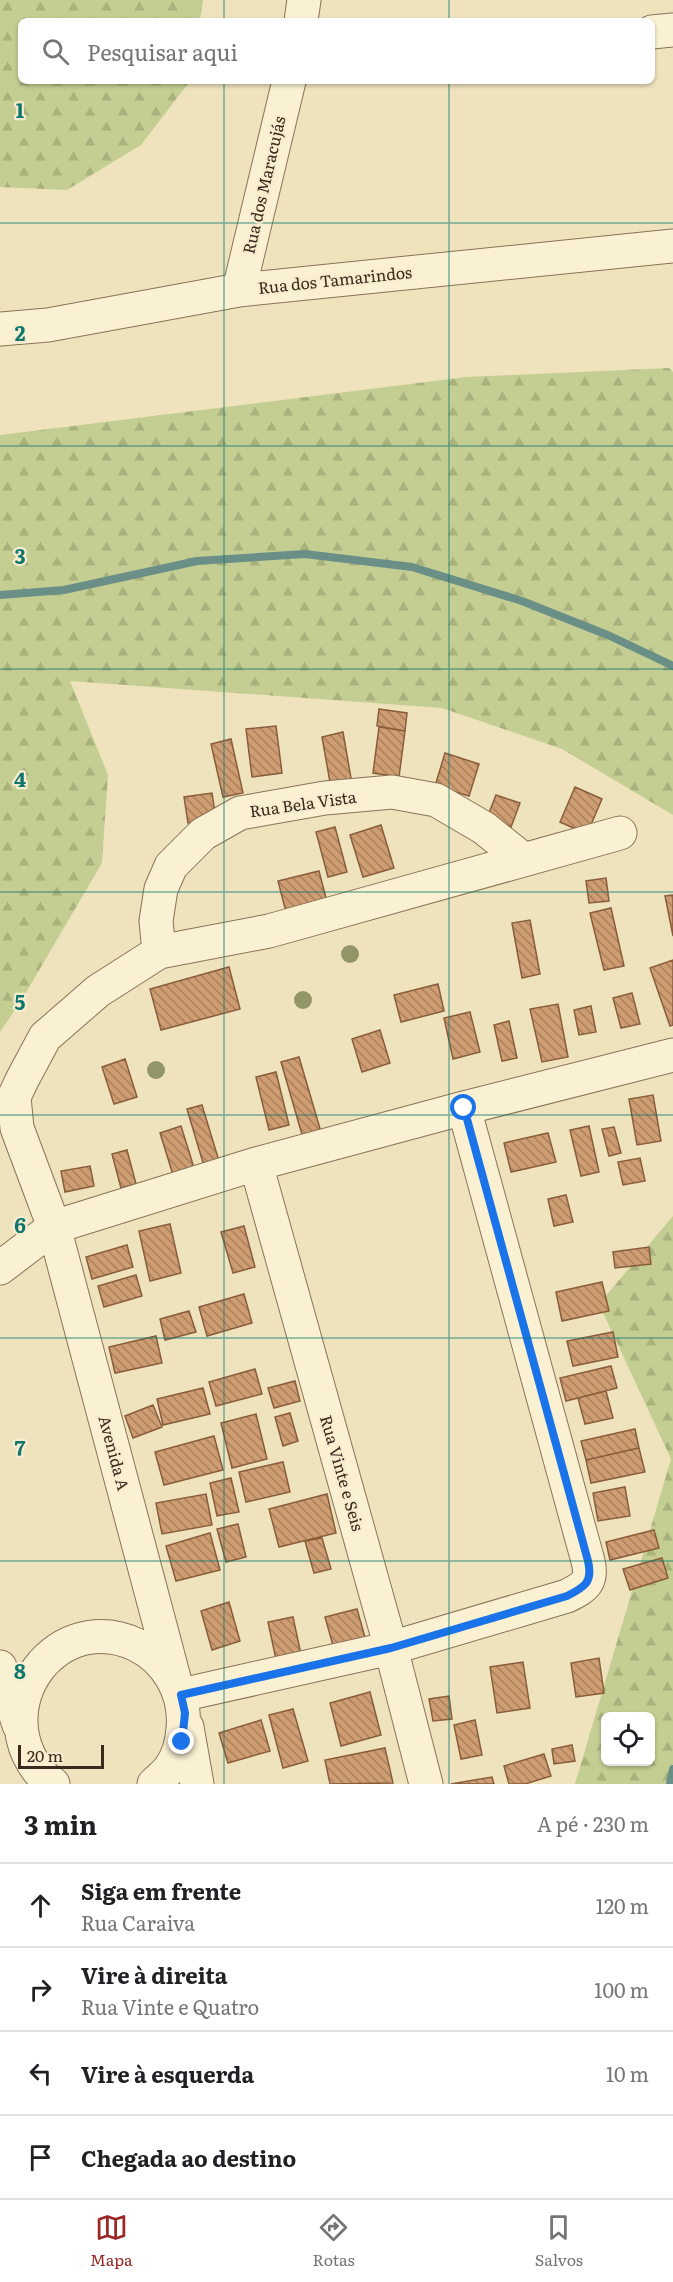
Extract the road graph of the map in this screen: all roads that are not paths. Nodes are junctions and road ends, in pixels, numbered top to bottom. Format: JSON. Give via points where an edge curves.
{"nodes":[{"id":1,"x":304,"y":0,"type":"edge"},
{"id":2,"x":301,"y":18,"type":"edge"},
{"id":3,"x":673,"y":30,"type":"edge"},
{"id":4,"x":655,"y":32,"type":"edge"},
{"id":5,"x":288,"y":84,"type":"edge"},
{"id":6,"x":673,"y":246,"type":"edge"},
{"id":7,"x":239,"y":290,"type":"junction"},
{"id":8,"x":0,"y":329,"type":"edge"},
{"id":9,"x":620,"y":832,"type":"dead end"},
{"id":10,"x":524,"y":860,"type":"junction"},
{"id":11,"x":159,"y":952,"type":"junction"},
{"id":12,"x":673,"y":1055,"type":"edge"},
{"id":13,"x":464,"y":1108,"type":"junction"},
{"id":14,"x":256,"y":1164,"type":"junction"},
{"id":15,"x":54,"y":1227,"type":"junction"},
{"id":16,"x":0,"y":1268,"type":"edge"},
{"id":17,"x":391,"y":1648,"type":"junction"},
{"id":18,"x":0,"y":1667,"type":"edge"},
{"id":19,"x":180,"y":1695,"type":"junction"},
{"id":20,"x":28,"y":1756,"type":"edge"},
{"id":21,"x":53,"y":1784,"type":"edge"},
{"id":22,"x":154,"y":1784,"type":"edge"},
{"id":23,"x":197,"y":1784,"type":"edge"},
{"id":24,"x":426,"y":1784,"type":"edge"}],
"edges":[{"from":1,"to":2,"type":"street"},
{"from":3,"to":4,"type":"street"},
{"from":5,"to":7,"type":"street","name":"Rua dos Maracujás"},
{"from":6,"to":7,"type":"street","name":"Rua dos Tamarindos"},
{"from":7,"to":8,"type":"street","name":"Rua dos Tamarindos","via":[[48,325]]},
{"from":9,"to":10,"type":"street"},
{"from":10,"to":11,"type":"street","via":[[268,931]]},
{"from":10,"to":11,"type":"street","name":"Rua Bela Vista","via":[[484,828],[436,800],[392,792],[325,798],[240,813],[203,834],[171,866],[161,889],[156,921]]},
{"from":11,"to":15,"type":"street","via":[[98,992],[45,1038],[14,1097],[17,1128]]},
{"from":12,"to":13,"type":"street"},
{"from":13,"to":14,"type":"street"},
{"from":13,"to":17,"type":"street","via":[[590,1571],[587,1583],[567,1596]]},
{"from":14,"to":15,"type":"street"},
{"from":14,"to":17,"type":"street","name":"Rua Vinte e Seis"},
{"from":15,"to":16,"type":"street"},
{"from":15,"to":19,"type":"street","name":"Avenida A"},
{"from":17,"to":19,"type":"street"},
{"from":17,"to":24,"type":"street","name":"Rua Vinte e Seis"},
{"from":18,"to":20,"type":"street"},
{"from":19,"to":20,"type":"street","via":[[156,1657],[131,1642],[104,1637],[76,1641],[51,1655],[33,1676],[22,1702]]},
{"from":19,"to":22,"type":"street","via":[[182,1742],[170,1767]]},
{"from":19,"to":23,"type":"street","name":"Avenida A"},
{"from":20,"to":21,"type":"street"}]}
